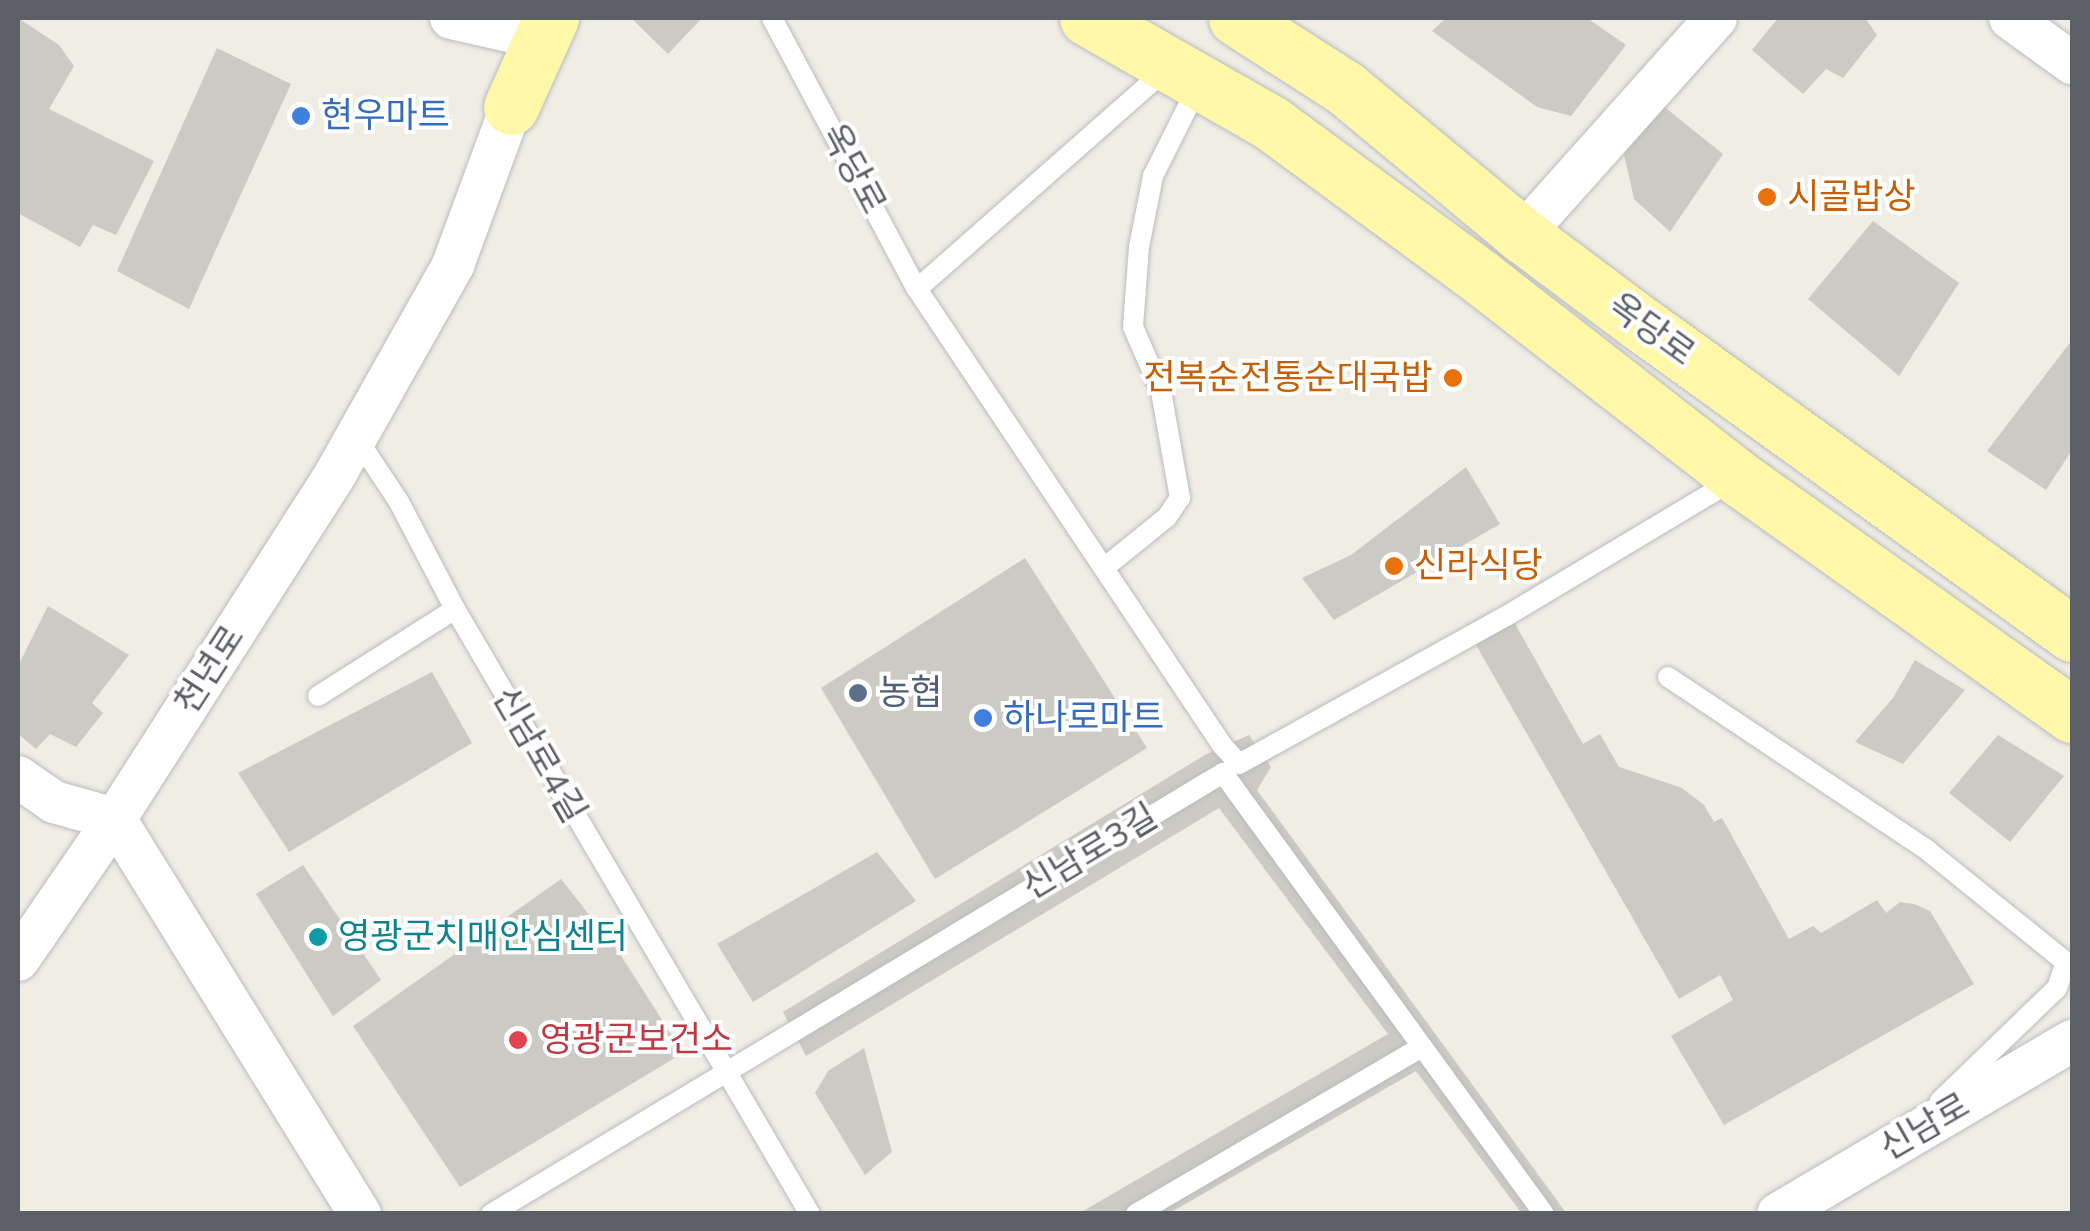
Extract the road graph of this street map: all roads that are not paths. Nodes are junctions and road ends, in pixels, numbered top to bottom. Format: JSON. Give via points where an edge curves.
{"nodes":[{"id":1,"x":451,"y":18,"type":"edge"},
{"id":2,"x":772,"y":18,"type":"edge"},
{"id":3,"x":1087,"y":18,"type":"edge"},
{"id":4,"x":1236,"y":18,"type":"edge"},
{"id":5,"x":1716,"y":18,"type":"edge"},
{"id":6,"x":2010,"y":18,"type":"edge"},
{"id":7,"x":526,"y":22,"type":"edge"},
{"id":8,"x":2072,"y":63,"type":"edge"},
{"id":9,"x":1185,"y":74,"type":"junction"},
{"id":10,"x":511,"y":107,"type":"joint"},
{"id":11,"x":1522,"y":235,"type":"junction"},
{"id":12,"x":917,"y":289,"type":"junction"},
{"id":13,"x":356,"y":437,"type":"junction"},
{"id":14,"x":1737,"y":478,"type":"junction"},
{"id":15,"x":1104,"y":568,"type":"junction"},
{"id":16,"x":455,"y":609,"type":"junction"},
{"id":17,"x":2072,"y":634,"type":"edge"},
{"id":18,"x":1668,"y":676,"type":"dead end"},
{"id":19,"x":318,"y":696,"type":"dead end"},
{"id":20,"x":2072,"y":715,"type":"edge"},
{"id":21,"x":1231,"y":769,"type":"junction"},
{"id":22,"x":18,"y":776,"type":"edge"},
{"id":23,"x":115,"y":819,"type":"junction"},
{"id":24,"x":2028,"y":928,"type":"junction"},
{"id":25,"x":2072,"y":950,"type":"edge"},
{"id":26,"x":18,"y":960,"type":"edge"},
{"id":27,"x":2072,"y":1042,"type":"edge"},
{"id":28,"x":1422,"y":1046,"type":"junction"},
{"id":29,"x":726,"y":1070,"type":"junction"},
{"id":30,"x":1899,"y":1142,"type":"junction"},
{"id":31,"x":360,"y":1214,"type":"edge"},
{"id":32,"x":490,"y":1214,"type":"edge"},
{"id":33,"x":810,"y":1214,"type":"edge"},
{"id":34,"x":1136,"y":1214,"type":"edge"},
{"id":35,"x":1544,"y":1214,"type":"edge"},
{"id":36,"x":1778,"y":1214,"type":"edge"}],
"edges":[{"from":1,"to":7,"type":"street"},
{"from":2,"to":12,"type":"lane","name":"옥당로"},
{"from":3,"to":9,"type":"main road","name":"옥당로"},
{"from":4,"to":11,"type":"main road","name":"옥당로","via":[[1345,88]]},
{"from":5,"to":11,"type":"street"},
{"from":6,"to":8,"type":"street"},
{"from":7,"to":10,"type":"main road"},
{"from":9,"to":12,"type":"lane"},
{"from":9,"to":14,"type":"main road","name":"옥당로","via":[[1271,124],[1468,268]]},
{"from":9,"to":15,"type":"lane","via":[[1153,176],[1133,326],[1160,391],[1180,498],[1167,517]]},
{"from":10,"to":13,"type":"street","name":"천년로","via":[[453,265]]},
{"from":11,"to":17,"type":"main road","name":"옥당로"},
{"from":12,"to":15,"type":"lane","name":"옥당로"},
{"from":13,"to":16,"type":"lane","name":"신남로4길"},
{"from":13,"to":23,"type":"street","name":"천년로"},
{"from":14,"to":20,"type":"main road","name":"옥당로"},
{"from":14,"to":21,"type":"lane"},
{"from":15,"to":21,"type":"lane","name":"옥당로","via":[[1222,745]]},
{"from":16,"to":19,"type":"lane"},
{"from":16,"to":29,"type":"lane","name":"신남로4길"},
{"from":18,"to":24,"type":"lane","via":[[1927,850]]},
{"from":21,"to":28,"type":"lane"},
{"from":21,"to":29,"type":"lane","name":"신남로3길"},
{"from":22,"to":23,"type":"street","via":[[54,802]]},
{"from":23,"to":26,"type":"street","name":"천년로"},
{"from":23,"to":31,"type":"street"},
{"from":24,"to":25,"type":"lane"},
{"from":24,"to":30,"type":"lane","via":[[2066,962],[2057,988]]},
{"from":27,"to":30,"type":"street","name":"신남로"},
{"from":28,"to":34,"type":"lane"},
{"from":28,"to":35,"type":"lane"},
{"from":29,"to":32,"type":"lane","name":"신남로3길"},
{"from":29,"to":33,"type":"lane","name":"신남로4길"},
{"from":30,"to":36,"type":"street","name":"신남로"}]}
